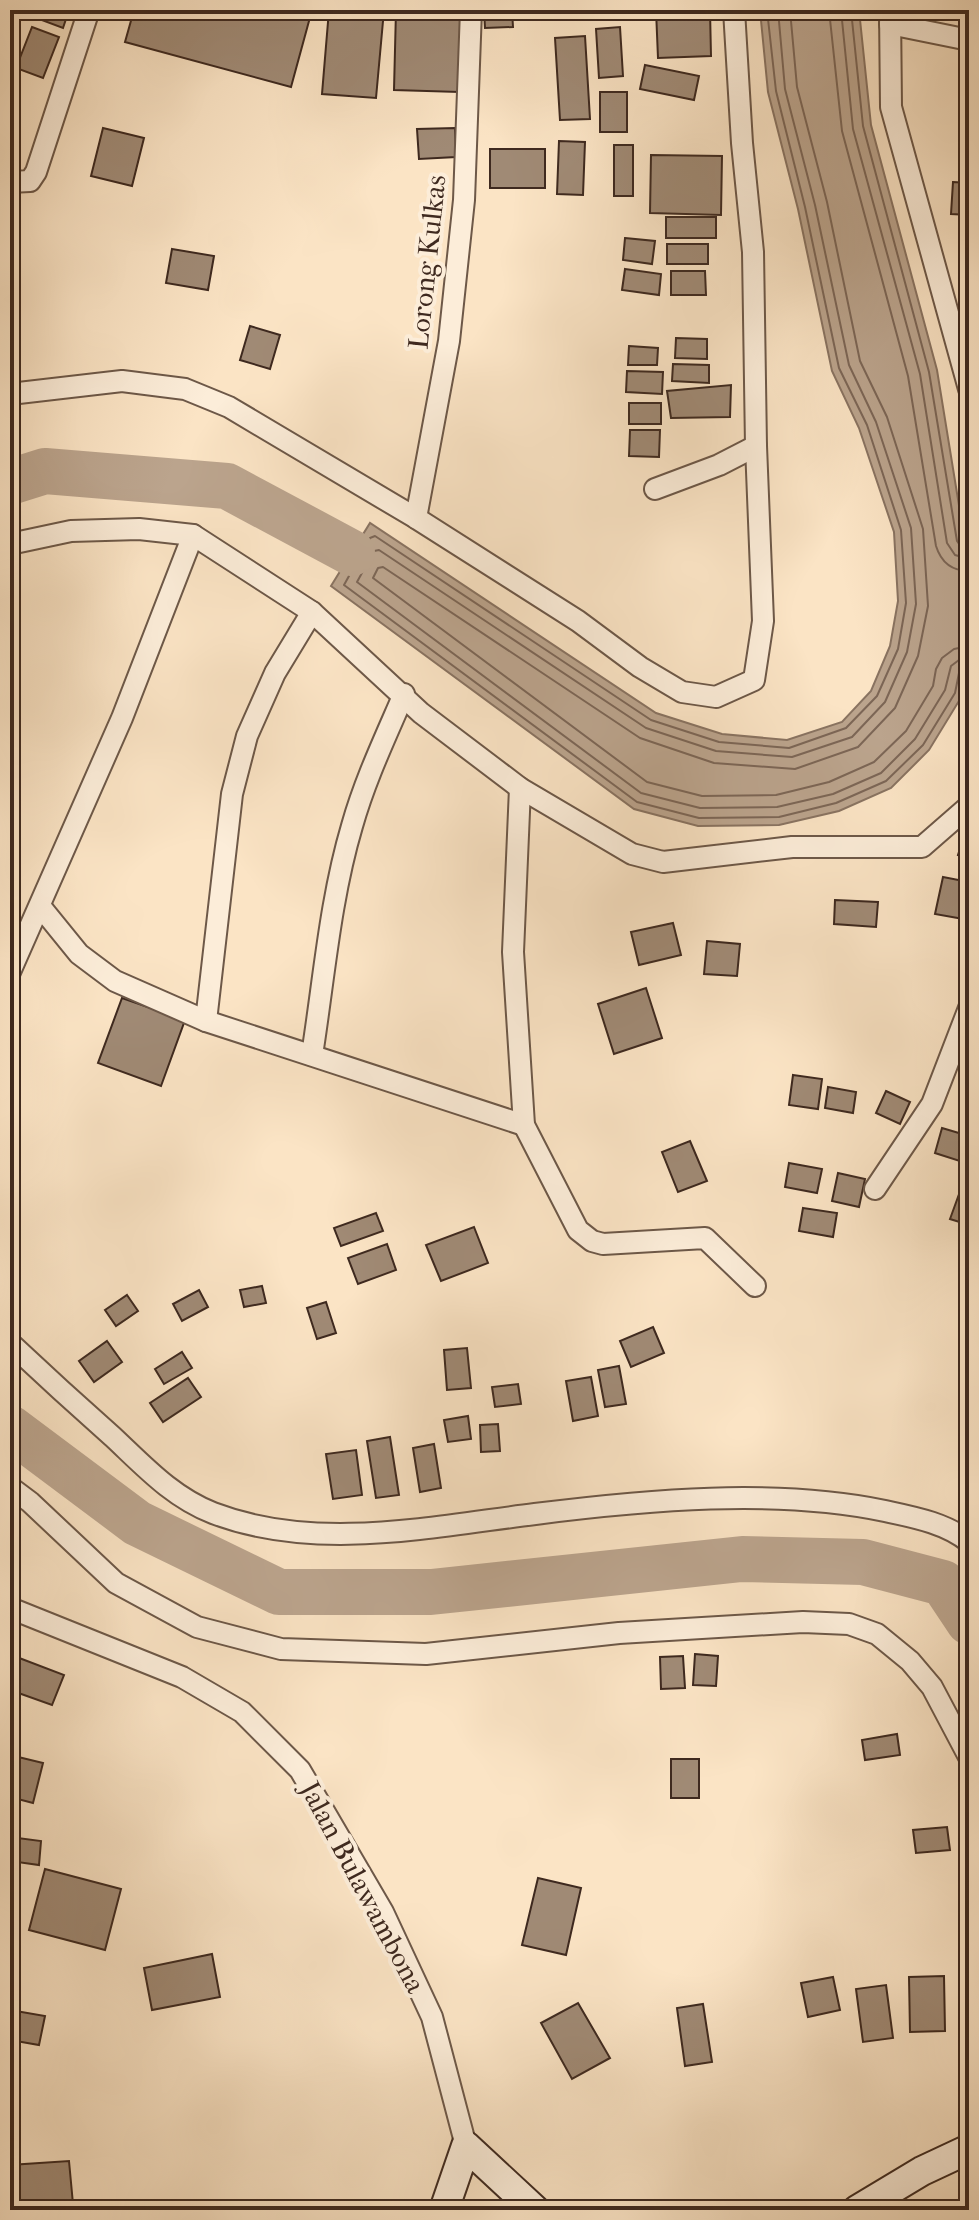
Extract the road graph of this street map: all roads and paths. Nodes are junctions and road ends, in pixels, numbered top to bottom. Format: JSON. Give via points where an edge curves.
{"nodes":[{"id":1,"x":89,"y":10,"type":"edge"},
{"id":2,"x":471,"y":10,"type":"edge"},
{"id":3,"x":734,"y":10,"type":"edge"},
{"id":4,"x":890,"y":17,"type":"edge"},
{"id":5,"x":969,"y":40,"type":"edge"},
{"id":6,"x":10,"y":182,"type":"edge"},
{"id":7,"x":969,"y":389,"type":"edge"},
{"id":8,"x":10,"y":394,"type":"edge"},
{"id":9,"x":756,"y":446,"type":"junction"},
{"id":10,"x":655,"y":489,"type":"dead end"},
{"id":11,"x":416,"y":518,"type":"junction"},
{"id":12,"x":193,"y":535,"type":"junction"},
{"id":13,"x":10,"y":544,"type":"edge"},
{"id":14,"x":312,"y":612,"type":"junction"},
{"id":15,"x":404,"y":694,"type":"junction"},
{"id":16,"x":520,"y":788,"type":"junction"},
{"id":17,"x":969,"y":806,"type":"edge"},
{"id":18,"x":40,"y":906,"type":"junction"},
{"id":19,"x":10,"y":972,"type":"edge"},
{"id":20,"x":969,"y":1008,"type":"edge"},
{"id":21,"x":206,"y":1021,"type":"junction"},
{"id":22,"x":312,"y":1055,"type":"junction"},
{"id":23,"x":524,"y":1125,"type":"junction"},
{"id":24,"x":875,"y":1189,"type":"dead end"},
{"id":25,"x":755,"y":1286,"type":"dead end"},
{"id":26,"x":10,"y":1343,"type":"edge"},
{"id":27,"x":10,"y":1487,"type":"edge"},
{"id":28,"x":969,"y":1542,"type":"edge"},
{"id":29,"x":10,"y":1608,"type":"edge"},
{"id":30,"x":969,"y":1757,"type":"edge"},
{"id":31,"x":466,"y":2146,"type":"junction"},
{"id":32,"x":969,"y":2149,"type":"edge"},
{"id":33,"x":444,"y":2210,"type":"edge"},
{"id":34,"x":535,"y":2210,"type":"edge"},
{"id":35,"x":857,"y":2210,"type":"edge"}],
"edges":[{"from":1,"to":6,"type":"street","via":[[36,172],[30,181]]},
{"from":2,"to":11,"type":"street","name":"Lorong Kulkas","via":[[464,200],[449,341]]},
{"from":3,"to":9,"type":"street","via":[[753,252]]},
{"from":4,"to":5,"type":"street"},
{"from":4,"to":7,"type":"street","via":[[891,107]]},
{"from":8,"to":11,"type":"street","via":[[122,381],[185,389],[229,407]]},
{"from":9,"to":10,"type":"street"},
{"from":9,"to":11,"type":"street","via":[[763,621],[754,680],[716,697],[682,692],[640,667]]},
{"from":12,"to":13,"type":"street","via":[[139,529],[71,531]]},
{"from":12,"to":14,"type":"street"},
{"from":12,"to":18,"type":"street","via":[[122,718]]},
{"from":14,"to":15,"type":"street"},
{"from":14,"to":21,"type":"street","via":[[275,673],[247,736],[232,794]]},
{"from":15,"to":16,"type":"street","via":[[421,713]]},
{"from":15,"to":22,"type":"street","via":[[351,829]]},
{"from":16,"to":17,"type":"street","via":[[632,854],[663,862],[792,847],[922,847]]},
{"from":16,"to":23,"type":"street","via":[[513,952]]},
{"from":18,"to":19,"type":"street"},
{"from":18,"to":21,"type":"street","via":[[79,954],[115,981]]},
{"from":20,"to":24,"type":"street","via":[[932,1104]]},
{"from":21,"to":22,"type":"street"},
{"from":22,"to":23,"type":"street"},
{"from":23,"to":25,"type":"street","via":[[565,1209],[592,1241],[705,1238]]},
{"from":26,"to":28,"type":"street","via":[[177,1496],[213,1513],[276,1531],[360,1533],[593,1508],[774,1500],[873,1509],[924,1520]]},
{"from":27,"to":30,"type":"street","via":[[116,1583],[197,1627],[281,1649],[426,1654],[619,1633],[849,1624],[877,1634],[910,1661],[932,1687]]},
{"from":29,"to":31,"type":"street","name":"Jalan Bulawambona","via":[[182,1677],[242,1712],[300,1770],[383,1912],[432,2017]]},
{"from":31,"to":33,"type":"main road"},
{"from":31,"to":34,"type":"main road"},
{"from":32,"to":35,"type":"main road"}]}
